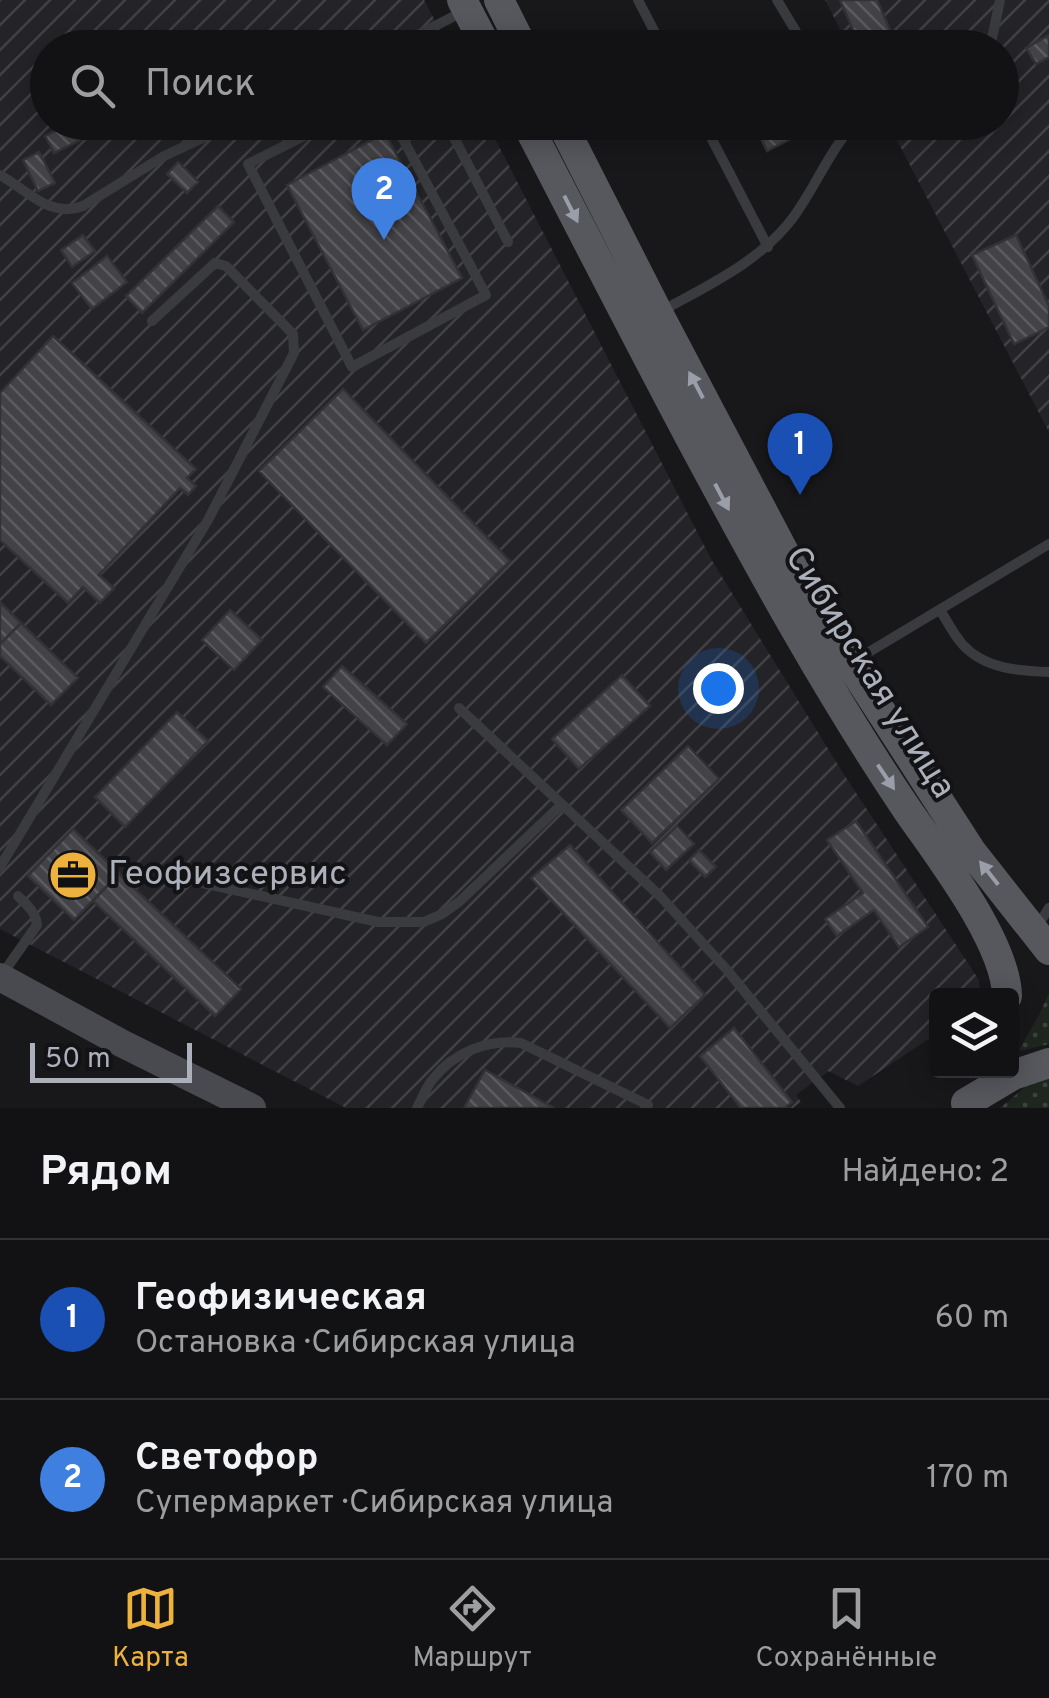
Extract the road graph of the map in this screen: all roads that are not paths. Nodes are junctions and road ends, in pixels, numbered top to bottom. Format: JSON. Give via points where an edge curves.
{"nodes":[{"id":1,"x":499,"y":0,"type":"edge"},
{"id":2,"x":638,"y":0,"type":"edge"},
{"id":3,"x":777,"y":0,"type":"edge"},
{"id":4,"x":1000,"y":0,"type":"edge"},
{"id":5,"x":465,"y":4,"type":"edge"},
{"id":6,"x":422,"y":30,"type":"edge"},
{"id":7,"x":477,"y":30,"type":"edge"},
{"id":8,"x":514,"y":30,"type":"edge"},
{"id":9,"x":654,"y":30,"type":"edge"},
{"id":10,"x":795,"y":30,"type":"edge"},
{"id":11,"x":994,"y":30,"type":"edge"},
{"id":12,"x":198,"y":140,"type":"edge"},
{"id":13,"x":296,"y":140,"type":"edge"},
{"id":14,"x":404,"y":140,"type":"edge"},
{"id":15,"x":455,"y":140,"type":"edge"},
{"id":16,"x":535,"y":140,"type":"edge"},
{"id":17,"x":570,"y":140,"type":"edge"},
{"id":18,"x":712,"y":140,"type":"edge"},
{"id":19,"x":843,"y":140,"type":"edge"},
{"id":20,"x":0,"y":175,"type":"edge"},
{"id":21,"x":508,"y":242,"type":"dead end"},
{"id":22,"x":768,"y":247,"type":"junction"},
{"id":23,"x":658,"y":313,"type":"junction"},
{"id":24,"x":152,"y":321,"type":"dead end"},
{"id":25,"x":1049,"y":544,"type":"edge"},
{"id":26,"x":940,"y":610,"type":"junction"},
{"id":27,"x":849,"y":664,"type":"junction"},
{"id":28,"x":1049,"y":672,"type":"edge"},
{"id":29,"x":459,"y":708,"type":"dead end"},
{"id":30,"x":561,"y":805,"type":"junction"},
{"id":31,"x":0,"y":867,"type":"edge"},
{"id":32,"x":198,"y":882,"type":"dead end"},
{"id":33,"x":18,"y":896,"type":"dead end"},
{"id":34,"x":1044,"y":930,"type":"edge"},
{"id":35,"x":0,"y":977,"type":"edge"},
{"id":36,"x":1006,"y":988,"type":"edge"},
{"id":37,"x":1049,"y":1064,"type":"edge"},
{"id":38,"x":979,"y":1078,"type":"edge"},
{"id":39,"x":648,"y":1104,"type":"dead end"},
{"id":40,"x":965,"y":1106,"type":"edge"},
{"id":41,"x":252,"y":1108,"type":"edge"},
{"id":42,"x":417,"y":1108,"type":"edge"},
{"id":43,"x":840,"y":1108,"type":"edge"}],
"edges":[{"from":1,"to":8,"type":"main road"},
{"from":2,"to":9,"type":"lane"},
{"from":3,"to":10,"type":"lane"},
{"from":4,"to":11,"type":"lane"},
{"from":5,"to":6,"type":"lane"},
{"from":5,"to":7,"type":"main road"},
{"from":12,"to":20,"type":"lane","via":[[71,211],[49,208]]},
{"from":13,"to":14,"type":"lane","via":[[248,164],[352,367],[486,296]]},
{"from":15,"to":21,"type":"lane"},
{"from":16,"to":36,"type":"main road","name":"Сибирская улица","one_way":true,"via":[[761,571],[993,943]]},
{"from":17,"to":23,"type":"main road","name":"Сибирская улица"},
{"from":18,"to":22,"type":"lane"},
{"from":19,"to":22,"type":"lane"},
{"from":22,"to":23,"type":"lane"},
{"from":27,"to":23,"type":"main road","name":"Сибирская улица","one_way":true},
{"from":24,"to":31,"type":"lane","via":[[215,263],[226,266],[293,334],[294,353],[208,520]]},
{"from":25,"to":26,"type":"lane"},
{"from":26,"to":27,"type":"lane"},
{"from":26,"to":28,"type":"lane","via":[[964,645],[988,662]]},
{"from":34,"to":27,"type":"main road","name":"Сибирская улица","one_way":true,"via":[[971,850]]},
{"from":29,"to":30,"type":"lane"},
{"from":30,"to":32,"type":"lane","via":[[459,902],[424,922],[378,922]]},
{"from":30,"to":43,"type":"lane","via":[[660,896]]},
{"from":33,"to":35,"type":"lane","via":[[37,925]]},
{"from":35,"to":41,"type":"main road"},
{"from":37,"to":40,"type":"main road","via":[[1012,1075]]},
{"from":38,"to":40,"type":"main road"},
{"from":39,"to":42,"type":"lane","via":[[504,1041],[454,1058]]}]}
